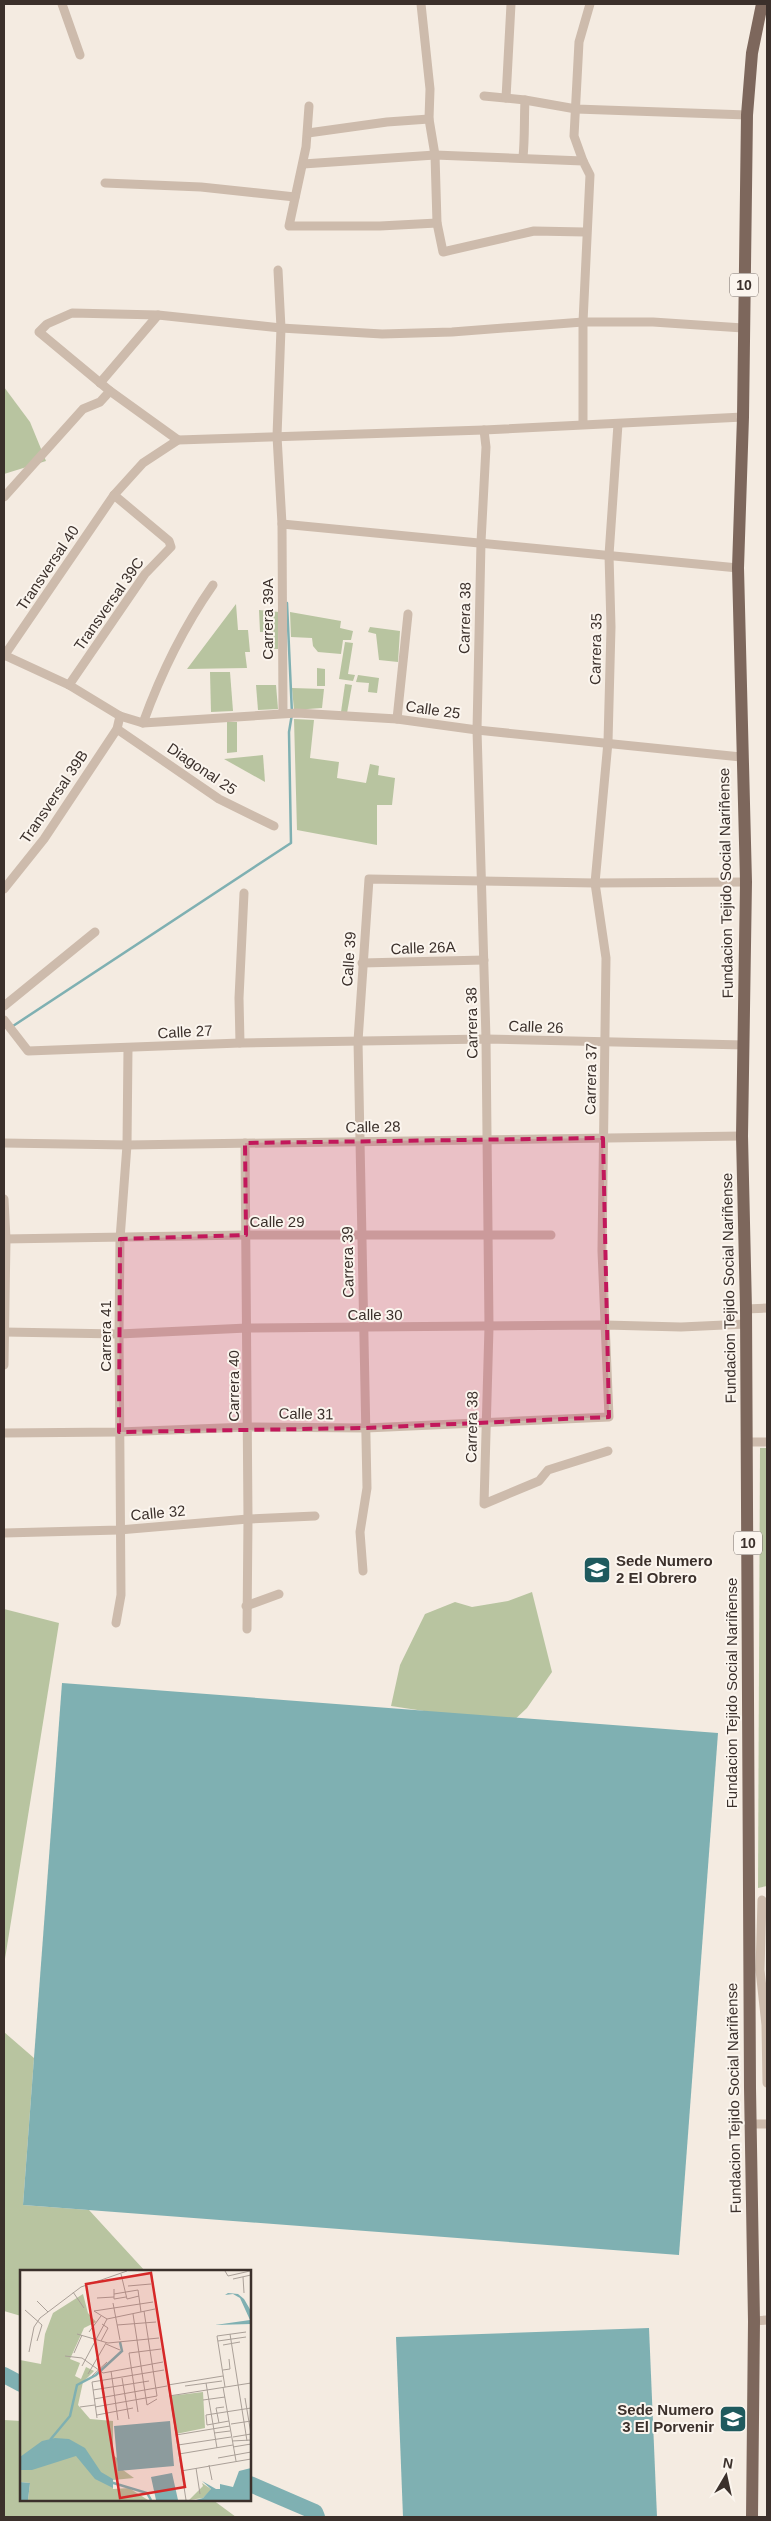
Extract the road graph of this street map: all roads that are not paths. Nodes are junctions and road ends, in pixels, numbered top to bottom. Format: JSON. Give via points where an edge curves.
{"nodes":[{"id":1,"x":62,"y":4,"type":"edge"},
{"id":2,"x":421,"y":4,"type":"edge"},
{"id":3,"x":511,"y":4,"type":"edge"},
{"id":4,"x":590,"y":4,"type":"edge"},
{"id":5,"x":762,"y":4,"type":"edge"},
{"id":6,"x":80,"y":55,"type":"dead end"},
{"id":7,"x":484,"y":96,"type":"dead end"},
{"id":8,"x":506,"y":98,"type":"junction"},
{"id":9,"x":525,"y":100,"type":"junction"},
{"id":10,"x":309,"y":106,"type":"dead end"},
{"id":11,"x":576,"y":109,"type":"junction"},
{"id":12,"x":747,"y":115,"type":"junction"},
{"id":13,"x":429,"y":119,"type":"junction"},
{"id":14,"x":308,"y":133,"type":"junction"},
{"id":15,"x":435,"y":155,"type":"junction"},
{"id":16,"x":523,"y":157,"type":"junction"},
{"id":17,"x":582,"y":160,"type":"junction"},
{"id":18,"x":302,"y":164,"type":"junction"},
{"id":19,"x":105,"y":183,"type":"dead end"},
{"id":20,"x":295,"y":197,"type":"junction"},
{"id":21,"x":437,"y":223,"type":"junction"},
{"id":22,"x":585,"y":232,"type":"junction"},
{"id":23,"x":278,"y":270,"type":"dead end"},
{"id":24,"x":158,"y":315,"type":"junction"},
{"id":25,"x":583,"y":322,"type":"junction"},
{"id":26,"x":281,"y":328,"type":"junction"},
{"id":27,"x":743,"y":328,"type":"junction"},
{"id":28,"x":100,"y":383,"type":"junction"},
{"id":29,"x":110,"y":391,"type":"junction"},
{"id":30,"x":743,"y":417,"type":"junction"},
{"id":31,"x":583,"y":424,"type":"junction"},
{"id":32,"x":618,"y":424,"type":"junction"},
{"id":33,"x":484,"y":430,"type":"junction"},
{"id":34,"x":277,"y":436,"type":"junction"},
{"id":35,"x":178,"y":440,"type":"junction"},
{"id":36,"x":114,"y":495,"type":"junction"},
{"id":37,"x":4,"y":497,"type":"edge"},
{"id":38,"x":282,"y":524,"type":"junction"},
{"id":39,"x":481,"y":542,"type":"junction"},
{"id":40,"x":609,"y":555,"type":"junction"},
{"id":41,"x":738,"y":568,"type":"junction"},
{"id":42,"x":213,"y":585,"type":"dead end"},
{"id":43,"x":408,"y":614,"type":"dead end"},
{"id":44,"x":4,"y":656,"type":"edge"},
{"id":45,"x":69,"y":685,"type":"junction"},
{"id":46,"x":285,"y":713,"type":"junction"},
{"id":47,"x":120,"y":716,"type":"junction"},
{"id":48,"x":397,"y":719,"type":"junction"},
{"id":49,"x":142,"y":723,"type":"junction"},
{"id":50,"x":116,"y":729,"type":"junction"},
{"id":51,"x":477,"y":730,"type":"junction"},
{"id":52,"x":608,"y":742,"type":"junction"},
{"id":53,"x":741,"y":757,"type":"junction"},
{"id":54,"x":274,"y":826,"type":"dead end"},
{"id":55,"x":483,"y":881,"type":"junction"},
{"id":56,"x":595,"y":882,"type":"junction"},
{"id":57,"x":746,"y":882,"type":"junction"},
{"id":58,"x":4,"y":889,"type":"edge"},
{"id":59,"x":244,"y":894,"type":"dead end"},
{"id":60,"x":94,"y":932,"type":"dead end"},
{"id":61,"x":484,"y":960,"type":"junction"},
{"id":62,"x":362,"y":964,"type":"junction"},
{"id":63,"x":4,"y":1006,"type":"edge"},
{"id":64,"x":5,"y":1021,"type":"edge"},
{"id":65,"x":486,"y":1039,"type":"junction"},
{"id":66,"x":358,"y":1041,"type":"junction"},
{"id":67,"x":240,"y":1043,"type":"junction"},
{"id":68,"x":606,"y":1043,"type":"junction"},
{"id":69,"x":744,"y":1044,"type":"junction"},
{"id":70,"x":128,"y":1048,"type":"junction"},
{"id":71,"x":742,"y":1136,"type":"junction"},
{"id":72,"x":604,"y":1138,"type":"junction"},
{"id":73,"x":486,"y":1140,"type":"junction"},
{"id":74,"x":361,"y":1141,"type":"junction"},
{"id":75,"x":4,"y":1143,"type":"edge"},
{"id":76,"x":245,"y":1143,"type":"junction"},
{"id":77,"x":127,"y":1145,"type":"junction"},
{"id":78,"x":4,"y":1199,"type":"edge"},
{"id":79,"x":246,"y":1235,"type":"junction"},
{"id":80,"x":488,"y":1235,"type":"junction"},
{"id":81,"x":551,"y":1235,"type":"dead end"},
{"id":82,"x":361,"y":1236,"type":"junction"},
{"id":83,"x":5,"y":1239,"type":"edge"},
{"id":84,"x":120,"y":1239,"type":"junction"},
{"id":85,"x":767,"y":1308,"type":"edge"},
{"id":86,"x":746,"y":1309,"type":"junction"},
{"id":87,"x":746,"y":1324,"type":"junction"},
{"id":88,"x":604,"y":1325,"type":"junction"},
{"id":89,"x":490,"y":1327,"type":"junction"},
{"id":90,"x":247,"y":1328,"type":"junction"},
{"id":91,"x":363,"y":1328,"type":"junction"},
{"id":92,"x":4,"y":1332,"type":"edge"},
{"id":93,"x":119,"y":1334,"type":"junction"},
{"id":94,"x":4,"y":1365,"type":"edge"},
{"id":95,"x":609,"y":1417,"type":"joint"},
{"id":96,"x":485,"y":1422,"type":"junction"},
{"id":97,"x":248,"y":1427,"type":"junction"},
{"id":98,"x":366,"y":1428,"type":"junction"},
{"id":99,"x":119,"y":1432,"type":"junction"},
{"id":100,"x":4,"y":1433,"type":"edge"},
{"id":101,"x":748,"y":1442,"type":"junction"},
{"id":102,"x":767,"y":1442,"type":"edge"},
{"id":103,"x":608,"y":1452,"type":"dead end"},
{"id":104,"x":315,"y":1516,"type":"dead end"},
{"id":105,"x":248,"y":1519,"type":"junction"},
{"id":106,"x":119,"y":1530,"type":"junction"},
{"id":107,"x":4,"y":1533,"type":"edge"},
{"id":108,"x":363,"y":1571,"type":"dead end"},
{"id":109,"x":279,"y":1594,"type":"dead end"},
{"id":110,"x":246,"y":1606,"type":"junction"},
{"id":111,"x":116,"y":1623,"type":"dead end"},
{"id":112,"x":247,"y":1629,"type":"dead end"},
{"id":113,"x":765,"y":1899,"type":"edge"},
{"id":114,"x":749,"y":1902,"type":"junction"},
{"id":115,"x":767,"y":2025,"type":"edge"},
{"id":116,"x":767,"y":2083,"type":"edge"},
{"id":117,"x":750,"y":2124,"type":"junction"},
{"id":118,"x":767,"y":2124,"type":"edge"},
{"id":119,"x":761,"y":2321,"type":"edge"},
{"id":120,"x":752,"y":2517,"type":"edge"}],
"edges":[{"from":1,"to":6,"type":"street"},
{"from":2,"to":13,"type":"street","via":[[430,89]]},
{"from":3,"to":8,"type":"street"},
{"from":4,"to":11,"type":"street","via":[[579,42]]},
{"from":5,"to":12,"type":"main road","number":"10","via":[[752,53]]},
{"from":7,"to":8,"type":"street"},
{"from":8,"to":9,"type":"street"},
{"from":9,"to":11,"type":"street"},
{"from":9,"to":16,"type":"street"},
{"from":10,"to":14,"type":"street"},
{"from":11,"to":12,"type":"street"},
{"from":11,"to":17,"type":"street","via":[[574,136]]},
{"from":12,"to":27,"type":"main road","number":"10"},
{"from":13,"to":14,"type":"street"},
{"from":13,"to":15,"type":"street"},
{"from":14,"to":18,"type":"street"},
{"from":15,"to":16,"type":"street"},
{"from":15,"to":18,"type":"street"},
{"from":15,"to":21,"type":"street"},
{"from":16,"to":17,"type":"street"},
{"from":17,"to":22,"type":"street","via":[[590,175]]},
{"from":18,"to":20,"type":"street"},
{"from":19,"to":20,"type":"street","via":[[201,187]]},
{"from":20,"to":21,"type":"street","via":[[288,226]]},
{"from":21,"to":22,"type":"street","via":[[443,252],[534,231]]},
{"from":22,"to":25,"type":"street"},
{"from":23,"to":26,"type":"street","name":"Carrera 39A"},
{"from":24,"to":26,"type":"street"},
{"from":24,"to":28,"type":"street"},
{"from":24,"to":28,"type":"street","via":[[72,313],[47,324],[39,332]]},
{"from":25,"to":26,"type":"street","via":[[382,334]]},
{"from":25,"to":27,"type":"street","via":[[653,322]]},
{"from":25,"to":31,"type":"street"},
{"from":26,"to":34,"type":"street","name":"Carrera 39A"},
{"from":27,"to":30,"type":"main road","number":"10"},
{"from":28,"to":29,"type":"street"},
{"from":29,"to":35,"type":"street"},
{"from":29,"to":37,"type":"street","via":[[100,402],[83,409]]},
{"from":30,"to":32,"type":"street"},
{"from":30,"to":41,"type":"main road","number":"10"},
{"from":31,"to":32,"type":"street"},
{"from":31,"to":33,"type":"street"},
{"from":32,"to":40,"type":"street","name":"Carrera 35"},
{"from":33,"to":34,"type":"street"},
{"from":33,"to":39,"type":"street","name":"Carrera 38"},
{"from":34,"to":35,"type":"street"},
{"from":34,"to":38,"type":"street","name":"Carrera 39A"},
{"from":35,"to":36,"type":"street","name":"Transversal 40","via":[[143,463]]},
{"from":36,"to":44,"type":"street","name":"Transversal 40"},
{"from":36,"to":45,"type":"street","name":"Transversal 39C","via":[[169,540],[171,547],[145,574]]},
{"from":38,"to":39,"type":"street"},
{"from":38,"to":46,"type":"street","name":"Carrera 39A"},
{"from":39,"to":40,"type":"street"},
{"from":39,"to":51,"type":"street","name":"Carrera 38"},
{"from":40,"to":41,"type":"street"},
{"from":40,"to":52,"type":"street","name":"Carrera 35"},
{"from":41,"to":53,"type":"main road","name":"Fundacion Tejido Social Nariñense","number":"10"},
{"from":42,"to":49,"type":"street","via":[[166,663]]},
{"from":43,"to":48,"type":"street"},
{"from":44,"to":45,"type":"street"},
{"from":45,"to":47,"type":"street"},
{"from":46,"to":48,"type":"street","name":"Calle 25"},
{"from":46,"to":49,"type":"street","name":"Calle 25"},
{"from":47,"to":49,"type":"street","name":"Calle 25"},
{"from":47,"to":50,"type":"street","name":"Transversal 39B"},
{"from":48,"to":51,"type":"street","name":"Calle 25"},
{"from":50,"to":54,"type":"street","name":"Diagonal 25","via":[[219,799]]},
{"from":50,"to":58,"type":"street","name":"Transversal 39B","via":[[44,839]]},
{"from":51,"to":52,"type":"street","name":"Calle 25"},
{"from":51,"to":55,"type":"street","name":"Carrera 38"},
{"from":52,"to":53,"type":"street","name":"Calle 25"},
{"from":52,"to":56,"type":"street","name":"Carrera 37"},
{"from":53,"to":57,"type":"main road","name":"Fundacion Tejido Social Nariñense","number":"10"},
{"from":55,"to":56,"type":"street"},
{"from":55,"to":61,"type":"street","name":"Carrera 38"},
{"from":55,"to":62,"type":"street","name":"Calle 39","via":[[369,879]]},
{"from":56,"to":57,"type":"street"},
{"from":56,"to":68,"type":"street","name":"Carrera 37","via":[[606,958]]},
{"from":57,"to":69,"type":"main road","name":"Fundacion Tejido Social Nariñense","number":"10"},
{"from":59,"to":67,"type":"street"},
{"from":60,"to":63,"type":"street"},
{"from":61,"to":62,"type":"street","name":"Calle 26A"},
{"from":61,"to":65,"type":"street","name":"Carrera 38"},
{"from":62,"to":66,"type":"street","name":"Calle 39"},
{"from":64,"to":70,"type":"street","name":"Calle 27","via":[[28,1052]]},
{"from":65,"to":66,"type":"street","name":"Calle 26"},
{"from":65,"to":68,"type":"street","name":"Calle 26"},
{"from":65,"to":73,"type":"street","name":"Carrera 38"},
{"from":66,"to":67,"type":"street","name":"Calle 27"},
{"from":66,"to":74,"type":"street","name":"Carrera 39"},
{"from":67,"to":70,"type":"street","name":"Calle 27"},
{"from":68,"to":69,"type":"street","name":"Calle 26"},
{"from":68,"to":72,"type":"street","name":"Carrera 37"},
{"from":69,"to":71,"type":"main road","name":"Fundacion Tejido Social Nariñense","number":"10"},
{"from":70,"to":77,"type":"street","name":"Carrera 41"},
{"from":71,"to":72,"type":"street","name":"Calle 28"},
{"from":71,"to":86,"type":"main road","name":"Fundacion Tejido Social Nariñense","number":"10"},
{"from":72,"to":73,"type":"street","name":"Calle 28"},
{"from":72,"to":88,"type":"street","name":"Carrera 37"},
{"from":73,"to":74,"type":"street","name":"Calle 28"},
{"from":73,"to":80,"type":"street","name":"Carrera 38"},
{"from":74,"to":76,"type":"street","name":"Calle 28"},
{"from":74,"to":82,"type":"street","name":"Carrera 39"},
{"from":75,"to":77,"type":"street","name":"Calle 28"},
{"from":76,"to":77,"type":"street","name":"Calle 28"},
{"from":76,"to":79,"type":"street","name":"Carrera 40"},
{"from":77,"to":84,"type":"street","name":"Carrera 41"},
{"from":78,"to":83,"type":"street"},
{"from":79,"to":82,"type":"street","name":"Calle 29"},
{"from":79,"to":84,"type":"street","name":"Calle 29"},
{"from":79,"to":90,"type":"street","name":"Carrera 40"},
{"from":80,"to":81,"type":"street","name":"Calle 29"},
{"from":80,"to":82,"type":"street","name":"Calle 29"},
{"from":80,"to":89,"type":"street","name":"Carrera 38"},
{"from":82,"to":91,"type":"street","name":"Carrera 39"},
{"from":83,"to":84,"type":"street","name":"Calle 29"},
{"from":83,"to":92,"type":"street"},
{"from":84,"to":93,"type":"street","name":"Carrera 41"},
{"from":85,"to":86,"type":"street"},
{"from":86,"to":87,"type":"main road","name":"Fundacion Tejido Social Nariñense","number":"10"},
{"from":87,"to":88,"type":"street","name":"Calle 30","via":[[681,1327]]},
{"from":87,"to":101,"type":"main road","name":"Fundacion Tejido Social Nariñense","number":"10"},
{"from":88,"to":89,"type":"street","name":"Calle 30"},
{"from":88,"to":95,"type":"street","name":"Carrera 37"},
{"from":89,"to":91,"type":"street","name":"Calle 30"},
{"from":89,"to":96,"type":"street","name":"Carrera 38"},
{"from":90,"to":91,"type":"street","name":"Calle 30"},
{"from":90,"to":93,"type":"street","name":"Calle 30"},
{"from":90,"to":97,"type":"street","name":"Carrera 40"},
{"from":91,"to":98,"type":"street","name":"Carrera 39"},
{"from":92,"to":93,"type":"street","name":"Calle 30"},
{"from":92,"to":94,"type":"street"},
{"from":93,"to":99,"type":"street","name":"Carrera 41"},
{"from":95,"to":96,"type":"street","name":"Calle 31"},
{"from":96,"to":98,"type":"street","name":"Calle 31"},
{"from":96,"to":103,"type":"street","name":"Carrera 38","via":[[484,1504],[539,1481],[548,1470]]},
{"from":97,"to":98,"type":"street","name":"Calle 31"},
{"from":97,"to":99,"type":"street","name":"Calle 31"},
{"from":97,"to":105,"type":"street","name":"Carrera 40"},
{"from":98,"to":108,"type":"street","name":"Carrera 39","via":[[367,1488],[360,1532]]},
{"from":99,"to":100,"type":"street","name":"Calle 31"},
{"from":99,"to":106,"type":"street","name":"Carrera 41"},
{"from":101,"to":102,"type":"street"},
{"from":101,"to":114,"type":"main road","name":"Fundacion Tejido Social Nariñense","number":"10"},
{"from":104,"to":105,"type":"street","name":"Calle 32"},
{"from":105,"to":106,"type":"street","name":"Calle 32"},
{"from":105,"to":110,"type":"street","name":"Carrera 40"},
{"from":106,"to":107,"type":"street","name":"Calle 32"},
{"from":106,"to":111,"type":"street","name":"Carrera 41","via":[[121,1595]]},
{"from":109,"to":110,"type":"street"},
{"from":110,"to":112,"type":"street","name":"Carrera 40"},
{"from":113,"to":114,"type":"street"},
{"from":113,"to":115,"type":"street","via":[[760,1970]]},
{"from":114,"to":117,"type":"main road","name":"Fundacion Tejido Social Nariñense","number":"10"},
{"from":115,"to":116,"type":"street"},
{"from":117,"to":118,"type":"street"},
{"from":117,"to":119,"type":"main road","name":"Fundacion Tejido Social Nariñense","number":"10"},
{"from":119,"to":120,"type":"main road","name":"Fundacion Tejido Social Nariñense","number":"10"}]}
